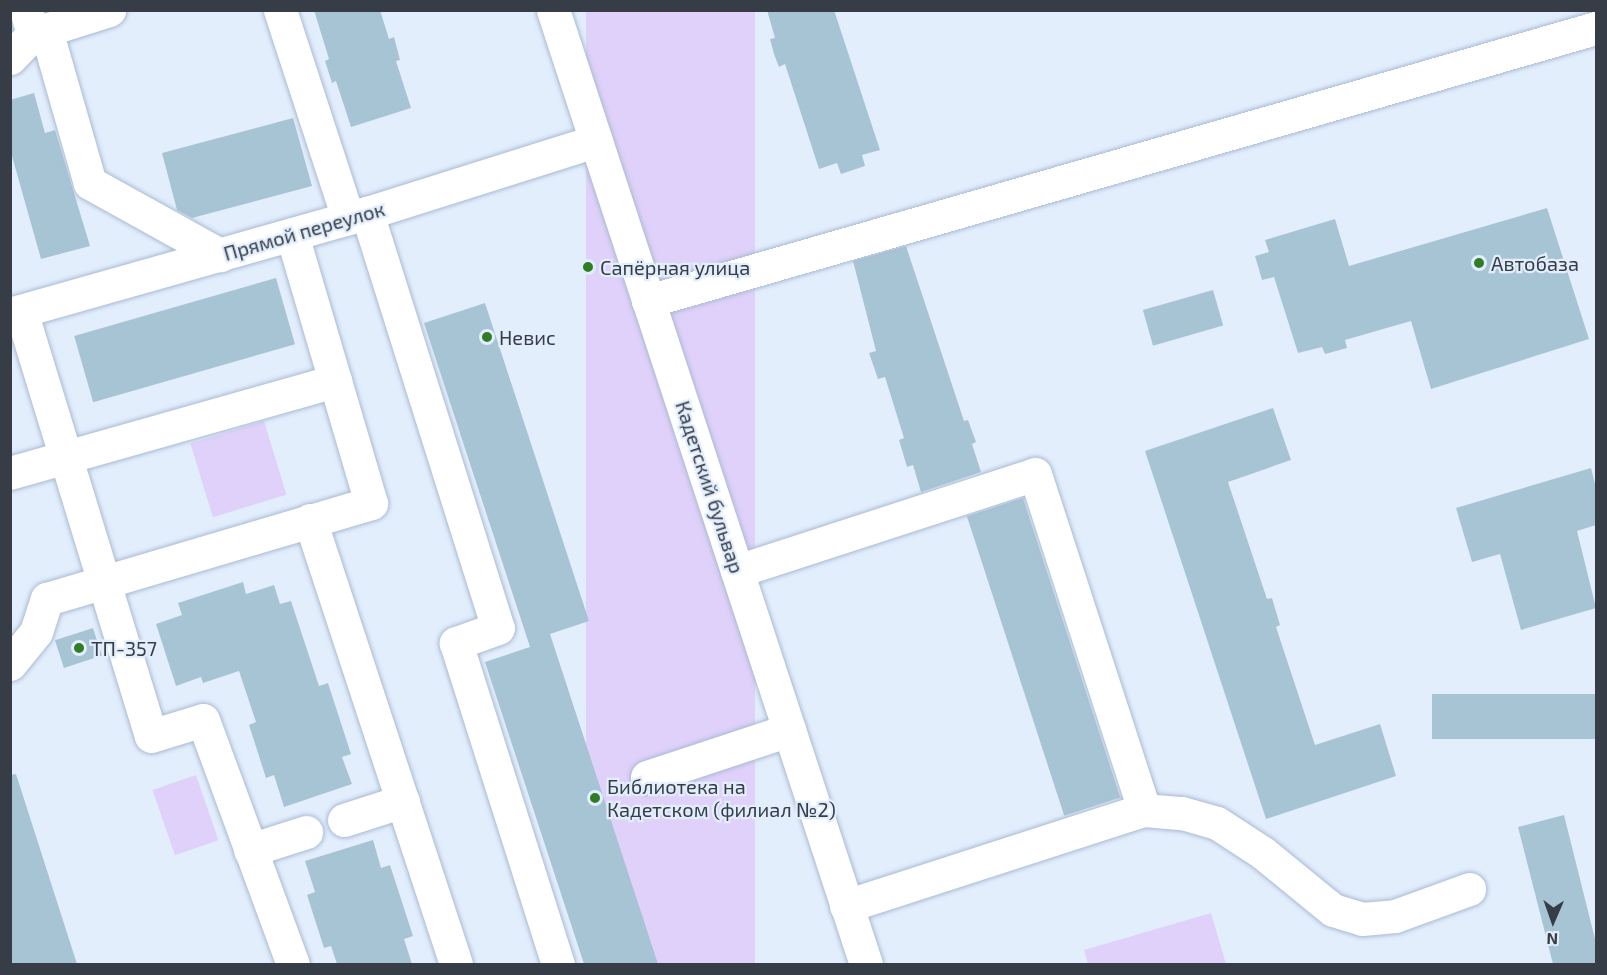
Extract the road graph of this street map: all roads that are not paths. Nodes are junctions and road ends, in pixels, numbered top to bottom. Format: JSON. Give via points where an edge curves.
{"nodes":[{"id":1,"x":109,"y":10,"type":"edge"},
{"id":2,"x":280,"y":10,"type":"edge"},
{"id":3,"x":553,"y":10,"type":"edge"},
{"id":4,"x":35,"y":25,"type":"edge"},
{"id":5,"x":1596,"y":28,"type":"edge"},
{"id":6,"x":10,"y":58,"type":"edge"},
{"id":7,"x":596,"y":141,"type":"junction"},
{"id":8,"x":358,"y":216,"type":"junction"},
{"id":9,"x":292,"y":234,"type":"junction"},
{"id":10,"x":220,"y":255,"type":"junction"},
{"id":11,"x":648,"y":301,"type":"junction"},
{"id":12,"x":16,"y":313,"type":"edge"},
{"id":13,"x":335,"y":381,"type":"junction"},
{"id":14,"x":64,"y":458,"type":"junction"},
{"id":15,"x":10,"y":473,"type":"edge"},
{"id":16,"x":310,"y":520,"type":"junction"},
{"id":17,"x":737,"y":571,"type":"junction"},
{"id":18,"x":102,"y":582,"type":"junction"},
{"id":19,"x":10,"y":664,"type":"edge"},
{"id":20,"x":789,"y":730,"type":"junction"},
{"id":21,"x":647,"y":777,"type":"dead end"},
{"id":22,"x":403,"y":801,"type":"junction"},
{"id":23,"x":1144,"y":810,"type":"junction"},
{"id":24,"x":344,"y":820,"type":"dead end"},
{"id":25,"x":306,"y":832,"type":"dead end"},
{"id":26,"x":250,"y":850,"type":"junction"},
{"id":27,"x":1469,"y":889,"type":"dead end"},
{"id":28,"x":846,"y":906,"type":"junction"},
{"id":29,"x":293,"y":964,"type":"edge"},
{"id":30,"x":456,"y":964,"type":"edge"},
{"id":31,"x":558,"y":964,"type":"edge"},
{"id":32,"x":866,"y":964,"type":"edge"}],
"edges":[{"from":1,"to":4,"type":"street"},
{"from":2,"to":8,"type":"street"},
{"from":3,"to":7,"type":"street","name":"Кадетский бульвар"},
{"from":4,"to":6,"type":"street"},
{"from":4,"to":10,"type":"street","via":[[90,183]]},
{"from":5,"to":11,"type":"street"},
{"from":7,"to":8,"type":"street","name":"Прямой переулок"},
{"from":7,"to":11,"type":"street","name":"Кадетский бульвар"},
{"from":8,"to":9,"type":"street","name":"Прямой переулок"},
{"from":8,"to":31,"type":"street","via":[[498,628],[456,643]]},
{"from":9,"to":10,"type":"street","name":"Прямой переулок"},
{"from":9,"to":13,"type":"street"},
{"from":10,"to":12,"type":"street","name":"Прямой переулок"},
{"from":11,"to":17,"type":"street","name":"Кадетский бульвар"},
{"from":12,"to":14,"type":"street"},
{"from":13,"to":14,"type":"street"},
{"from":13,"to":16,"type":"street","via":[[371,503]]},
{"from":14,"to":15,"type":"street"},
{"from":14,"to":18,"type":"street"},
{"from":16,"to":18,"type":"street"},
{"from":16,"to":22,"type":"street"},
{"from":17,"to":20,"type":"street","name":"Кадетский бульвар"},
{"from":17,"to":23,"type":"street","via":[[1035,474]]},
{"from":18,"to":19,"type":"street","via":[[47,599],[36,632]]},
{"from":18,"to":26,"type":"street","via":[[152,736],[203,720]]},
{"from":20,"to":21,"type":"street"},
{"from":20,"to":28,"type":"street","name":"Кадетский бульвар"},
{"from":22,"to":24,"type":"street"},
{"from":22,"to":30,"type":"street"},
{"from":23,"to":27,"type":"street","via":[[1182,813],[1217,823],[1263,853],[1333,910],[1362,919],[1395,916]]},
{"from":23,"to":28,"type":"street"},
{"from":25,"to":26,"type":"street"},
{"from":26,"to":29,"type":"street"},
{"from":28,"to":32,"type":"street","name":"Кадетский бульвар"}]}
